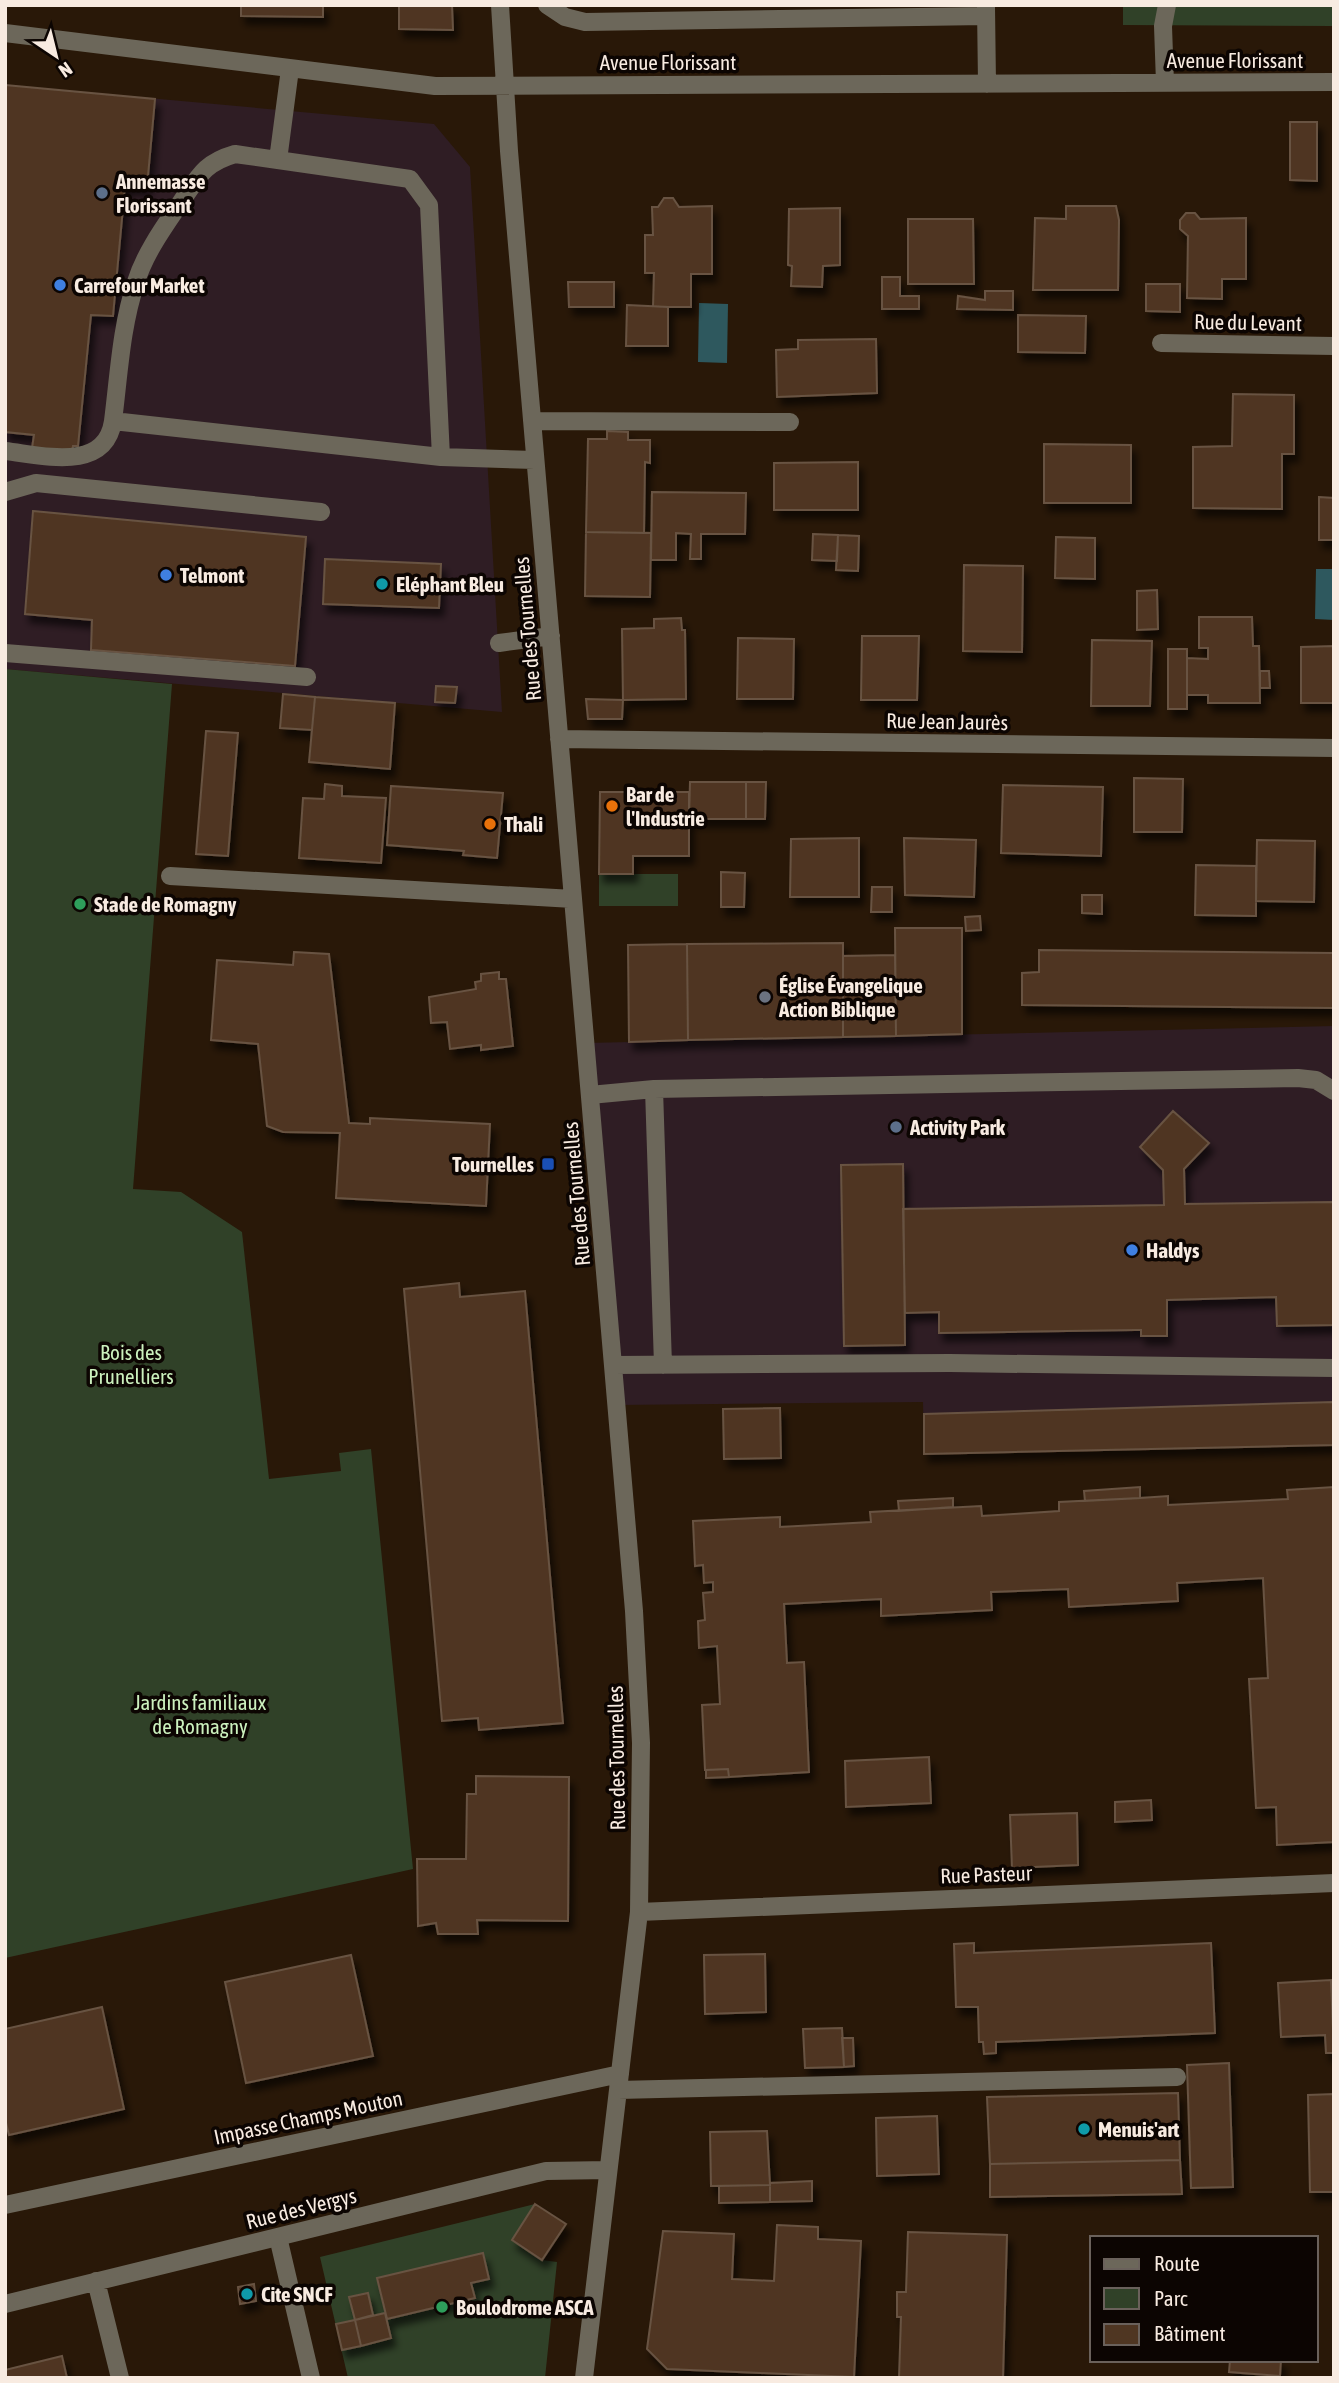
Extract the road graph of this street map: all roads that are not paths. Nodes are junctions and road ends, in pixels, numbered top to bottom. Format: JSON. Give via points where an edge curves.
{"nodes":[{"id":1,"x":500,"y":5,"type":"edge"},
{"id":2,"x":547,"y":5,"type":"edge"},
{"id":3,"x":1167,"y":5,"type":"edge"},
{"id":4,"x":986,"y":11,"type":"edge"},
{"id":5,"x":5,"y":33,"type":"edge"},
{"id":6,"x":290,"y":69,"type":"junction"},
{"id":7,"x":1334,"y":82,"type":"edge"},
{"id":8,"x":1165,"y":83,"type":"junction"},
{"id":9,"x":988,"y":84,"type":"junction"},
{"id":10,"x":503,"y":86,"type":"junction"},
{"id":11,"x":278,"y":160,"type":"junction"},
{"id":12,"x":1161,"y":343,"type":"dead end"},
{"id":13,"x":1334,"y":345,"type":"edge"},
{"id":14,"x":113,"y":421,"type":"junction"},
{"id":15,"x":532,"y":421,"type":"junction"},
{"id":16,"x":790,"y":422,"type":"dead end"},
{"id":17,"x":5,"y":451,"type":"edge"},
{"id":18,"x":441,"y":457,"type":"junction"},
{"id":19,"x":536,"y":460,"type":"junction"},
{"id":20,"x":5,"y":492,"type":"edge"},
{"id":21,"x":321,"y":512,"type":"dead end"},
{"id":22,"x":551,"y":636,"type":"junction"},
{"id":23,"x":499,"y":643,"type":"dead end"},
{"id":24,"x":5,"y":653,"type":"edge"},
{"id":25,"x":307,"y":677,"type":"dead end"},
{"id":26,"x":559,"y":739,"type":"junction"},
{"id":27,"x":1334,"y":748,"type":"edge"},
{"id":28,"x":170,"y":876,"type":"dead end"},
{"id":29,"x":573,"y":899,"type":"junction"},
{"id":30,"x":654,"y":1089,"type":"junction"},
{"id":31,"x":1334,"y":1091,"type":"edge"},
{"id":32,"x":590,"y":1095,"type":"junction"},
{"id":33,"x":613,"y":1365,"type":"junction"},
{"id":34,"x":663,"y":1365,"type":"junction"},
{"id":35,"x":1334,"y":1368,"type":"edge"},
{"id":36,"x":1334,"y":1883,"type":"edge"},
{"id":37,"x":639,"y":1912,"type":"junction"},
{"id":38,"x":1177,"y":2077,"type":"dead end"},
{"id":39,"x":619,"y":2082,"type":"junction"},
{"id":40,"x":608,"y":2170,"type":"junction"},
{"id":41,"x":5,"y":2205,"type":"edge"},
{"id":42,"x":278,"y":2237,"type":"junction"},
{"id":43,"x":96,"y":2281,"type":"junction"},
{"id":44,"x":5,"y":2304,"type":"edge"},
{"id":45,"x":120,"y":2378,"type":"edge"},
{"id":46,"x":311,"y":2378,"type":"edge"},
{"id":47,"x":584,"y":2378,"type":"edge"}],
"edges":[{"from":1,"to":10,"type":"street","name":"Rue des Tournelles"},
{"from":2,"to":4,"type":"street","via":[[565,17],[585,22]]},
{"from":3,"to":8,"type":"street"},
{"from":4,"to":9,"type":"street"},
{"from":5,"to":6,"type":"street","name":"Avenue Florissant"},
{"from":6,"to":10,"type":"street","name":"Avenue Florissant","via":[[420,85]]},
{"from":6,"to":11,"type":"street"},
{"from":7,"to":8,"type":"street","name":"Avenue Florissant"},
{"from":8,"to":9,"type":"street","name":"Avenue Florissant"},
{"from":9,"to":10,"type":"street","name":"Avenue Florissant"},
{"from":10,"to":15,"type":"street","name":"Rue des Tournelles"},
{"from":11,"to":14,"type":"street","via":[[235,154],[215,160],[159,234],[136,280],[124,329]]},
{"from":11,"to":18,"type":"street","via":[[410,179],[429,205]]},
{"from":12,"to":13,"type":"street","name":"Rue du Levant"},
{"from":14,"to":17,"type":"street","via":[[104,443],[85,456]]},
{"from":14,"to":18,"type":"street"},
{"from":15,"to":16,"type":"street"},
{"from":15,"to":19,"type":"street","name":"Rue des Tournelles"},
{"from":18,"to":19,"type":"street"},
{"from":19,"to":22,"type":"street","name":"Rue des Tournelles"},
{"from":20,"to":21,"type":"street","via":[[36,484]]},
{"from":22,"to":23,"type":"street"},
{"from":22,"to":26,"type":"street","name":"Rue des Tournelles"},
{"from":24,"to":25,"type":"street"},
{"from":26,"to":27,"type":"street","name":"Rue Jean Jaurès"},
{"from":26,"to":29,"type":"street","name":"Rue des Tournelles"},
{"from":28,"to":29,"type":"street"},
{"from":29,"to":32,"type":"street","name":"Rue des Tournelles"},
{"from":30,"to":31,"type":"street","via":[[1298,1078],[1316,1080]]},
{"from":30,"to":32,"type":"street"},
{"from":30,"to":34,"type":"street"},
{"from":32,"to":33,"type":"street","name":"Rue des Tournelles"},
{"from":33,"to":34,"type":"street"},
{"from":33,"to":37,"type":"street","name":"Rue des Tournelles","via":[[641,1743]]},
{"from":34,"to":35,"type":"street"},
{"from":36,"to":37,"type":"street","name":"Rue Pasteur"},
{"from":37,"to":39,"type":"street","name":"Rue des Tournelles"},
{"from":38,"to":39,"type":"street","name":"Impasse Champs Mouton"},
{"from":39,"to":40,"type":"street","name":"Rue des Tournelles"},
{"from":39,"to":41,"type":"street","name":"Impasse Champs Mouton"},
{"from":40,"to":42,"type":"street","name":"Rue des Vergys","via":[[546,2171]]},
{"from":40,"to":47,"type":"street","name":"Rue des Tournelles"},
{"from":42,"to":43,"type":"street","name":"Rue des Vergys"},
{"from":42,"to":46,"type":"street"},
{"from":43,"to":44,"type":"street","name":"Rue des Vergys"},
{"from":43,"to":45,"type":"street"}]}
